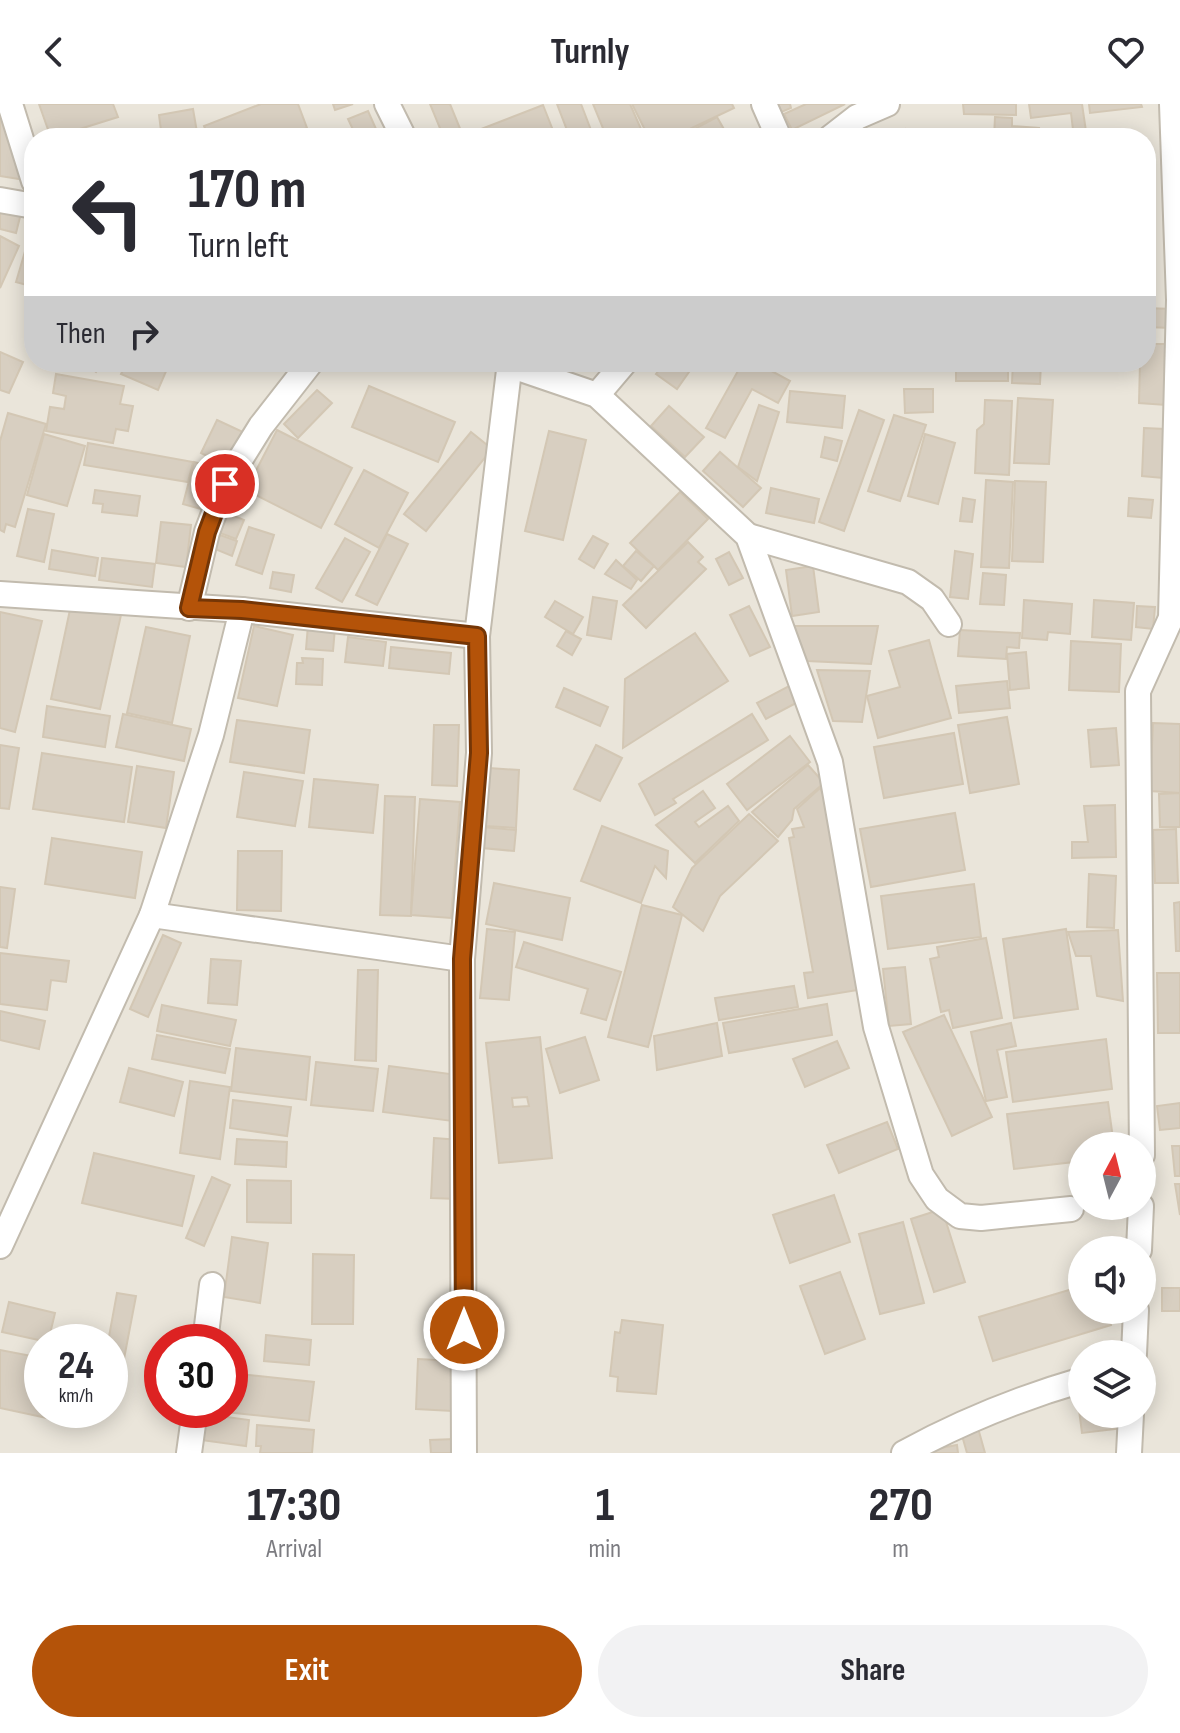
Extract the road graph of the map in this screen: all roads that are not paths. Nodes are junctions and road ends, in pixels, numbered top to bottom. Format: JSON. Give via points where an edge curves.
{"nodes":[{"id":1,"x":10,"y":104,"type":"edge"},
{"id":2,"x":387,"y":104,"type":"edge"},
{"id":3,"x":764,"y":104,"type":"edge"},
{"id":4,"x":887,"y":104,"type":"edge"},
{"id":5,"x":1172,"y":104,"type":"edge"},
{"id":6,"x":399,"y":128,"type":"edge"},
{"id":7,"x":775,"y":128,"type":"edge"},
{"id":8,"x":843,"y":128,"type":"edge"},
{"id":9,"x":24,"y":149,"type":"edge"},
{"id":10,"x":0,"y":200,"type":"edge"},
{"id":11,"x":24,"y":204,"type":"edge"},
{"id":12,"x":1180,"y":300,"type":"edge"},
{"id":13,"x":303,"y":372,"type":"edge"},
{"id":14,"x":510,"y":372,"type":"edge"},
{"id":15,"x":533,"y":372,"type":"edge"},
{"id":16,"x":617,"y":372,"type":"edge"},
{"id":17,"x":597,"y":395,"type":"junction"},
{"id":18,"x":748,"y":536,"type":"junction"},
{"id":19,"x":0,"y":594,"type":"edge"},
{"id":20,"x":189,"y":608,"type":"junction"},
{"id":21,"x":242,"y":610,"type":"junction"},
{"id":22,"x":1175,"y":618,"type":"edge"},
{"id":23,"x":949,"y":624,"type":"dead end"},
{"id":24,"x":477,"y":636,"type":"junction"},
{"id":25,"x":152,"y":915,"type":"junction"},
{"id":26,"x":462,"y":959,"type":"junction"},
{"id":27,"x":1142,"y":1132,"type":"edge"},
{"id":28,"x":1068,"y":1209,"type":"edge"},
{"id":29,"x":0,"y":1246,"type":"edge"},
{"id":30,"x":212,"y":1285,"type":"dead end"},
{"id":31,"x":207,"y":1324,"type":"edge"},
{"id":32,"x":1068,"y":1384,"type":"edge"},
{"id":33,"x":192,"y":1428,"type":"edge"},
{"id":34,"x":1130,"y":1428,"type":"edge"},
{"id":35,"x":189,"y":1453,"type":"edge"},
{"id":36,"x":464,"y":1453,"type":"edge"},
{"id":37,"x":904,"y":1453,"type":"edge"},
{"id":38,"x":1129,"y":1453,"type":"edge"}],
"edges":[{"from":1,"to":9,"type":"street"},
{"from":2,"to":6,"type":"street"},
{"from":3,"to":7,"type":"street"},
{"from":4,"to":8,"type":"street"},
{"from":5,"to":12,"type":"street"},
{"from":10,"to":11,"type":"street"},
{"from":12,"to":22,"type":"street"},
{"from":13,"to":20,"type":"street","via":[[225,484]]},
{"from":14,"to":24,"type":"street"},
{"from":15,"to":17,"type":"street"},
{"from":16,"to":17,"type":"street"},
{"from":17,"to":18,"type":"street"},
{"from":18,"to":23,"type":"street","via":[[908,582],[932,599]]},
{"from":18,"to":28,"type":"street","via":[[830,762],[876,1027],[921,1175],[937,1199],[960,1216]]},
{"from":19,"to":20,"type":"street"},
{"from":20,"to":21,"type":"street"},
{"from":21,"to":24,"type":"street"},
{"from":21,"to":25,"type":"street","via":[[211,735]]},
{"from":22,"to":27,"type":"street","via":[[1138,691]]},
{"from":24,"to":26,"type":"street","via":[[479,753]]},
{"from":25,"to":26,"type":"street"},
{"from":25,"to":29,"type":"street"},
{"from":26,"to":36,"type":"street"},
{"from":30,"to":31,"type":"street"},
{"from":32,"to":37,"type":"street","via":[[1026,1396]]},
{"from":33,"to":35,"type":"street"},
{"from":34,"to":38,"type":"street"}]}
